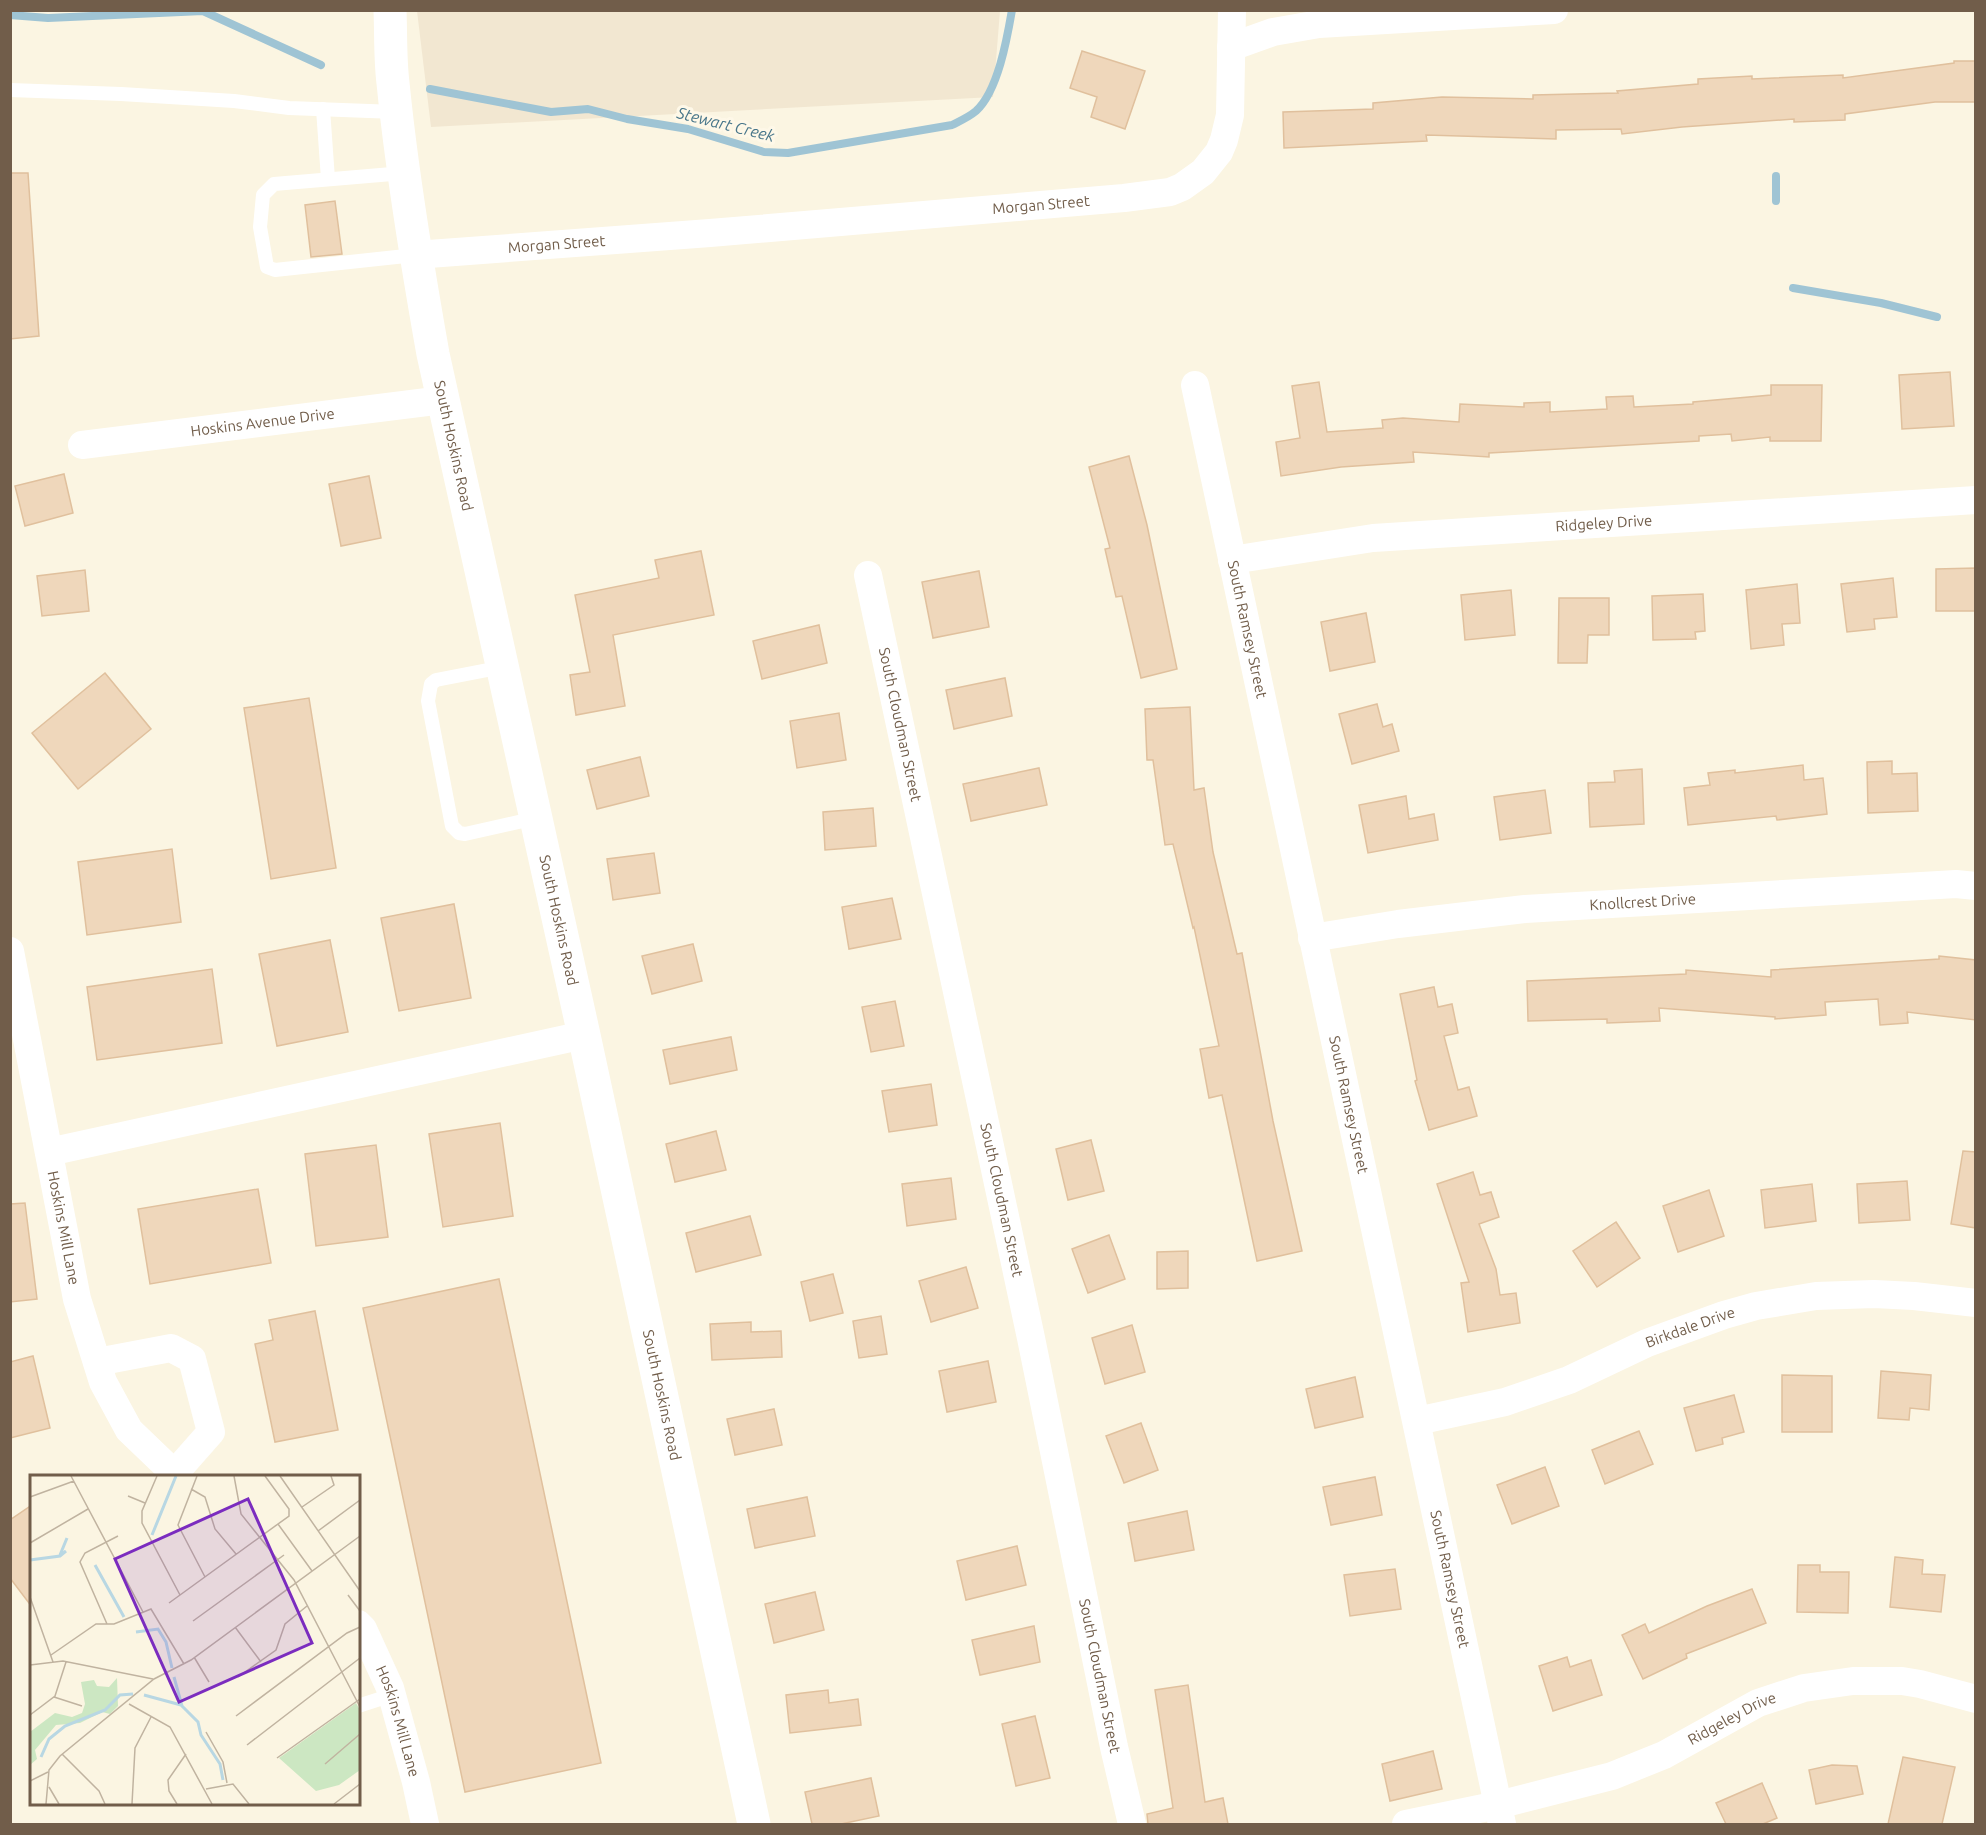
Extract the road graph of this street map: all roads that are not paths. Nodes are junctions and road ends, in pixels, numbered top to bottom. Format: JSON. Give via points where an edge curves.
{"nodes":[{"id":1,"x":390,"y":10,"type":"edge"},
{"id":2,"x":1232,"y":10,"type":"edge"},
{"id":3,"x":1554,"y":10,"type":"edge"},
{"id":4,"x":1231,"y":47,"type":"junction"},
{"id":5,"x":10,"y":90,"type":"edge"},
{"id":6,"x":323,"y":109,"type":"junction"},
{"id":7,"x":396,"y":112,"type":"junction"},
{"id":8,"x":404,"y":173,"type":"junction"},
{"id":9,"x":328,"y":180,"type":"junction"},
{"id":10,"x":415,"y":255,"type":"junction"},
{"id":11,"x":1195,"y":385,"type":"dead end"},
{"id":12,"x":443,"y":400,"type":"junction"},
{"id":13,"x":82,"y":445,"type":"dead end"},
{"id":14,"x":1976,"y":500,"type":"edge"},
{"id":15,"x":1232,"y":560,"type":"junction"},
{"id":16,"x":868,"y":575,"type":"dead end"},
{"id":17,"x":503,"y":667,"type":"junction"},
{"id":18,"x":536,"y":818,"type":"junction"},
{"id":19,"x":1976,"y":885,"type":"edge"},
{"id":20,"x":1312,"y":938,"type":"junction"},
{"id":21,"x":10,"y":951,"type":"edge"},
{"id":22,"x":584,"y":1035,"type":"junction"},
{"id":23,"x":49,"y":1152,"type":"junction"},
{"id":24,"x":1976,"y":1303,"type":"edge"},
{"id":25,"x":97,"y":1362,"type":"junction"},
{"id":26,"x":1417,"y":1421,"type":"junction"},
{"id":27,"x":176,"y":1475,"type":"edge"},
{"id":28,"x":360,"y":1626,"type":"edge"},
{"id":29,"x":392,"y":1695,"type":"junction"},
{"id":30,"x":1976,"y":1699,"type":"edge"},
{"id":31,"x":360,"y":1705,"type":"edge"},
{"id":32,"x":1500,"y":1815,"type":"edge"},
{"id":33,"x":425,"y":1824,"type":"edge"},
{"id":34,"x":754,"y":1824,"type":"edge"},
{"id":35,"x":1132,"y":1824,"type":"edge"},
{"id":36,"x":1406,"y":1824,"type":"edge"}],
"edges":[{"from":1,"to":7,"type":"street","name":"South Hoskins Road"},
{"from":2,"to":4,"type":"street","name":"Morgan Street"},
{"from":3,"to":4,"type":"street","via":[[1319,24],[1273,32]]},
{"from":4,"to":10,"type":"street","name":"Morgan Street","via":[[1230,115],[1219,152],[1203,172],[1170,192]]},
{"from":5,"to":6,"type":"lane","via":[[234,100]]},
{"from":6,"to":7,"type":"lane"},
{"from":6,"to":9,"type":"lane"},
{"from":7,"to":8,"type":"street","name":"South Hoskins Road"},
{"from":8,"to":9,"type":"lane"},
{"from":8,"to":10,"type":"street","name":"South Hoskins Road"},
{"from":9,"to":10,"type":"lane","via":[[274,184],[262,195],[260,227],[267,267],[275,270]]},
{"from":10,"to":12,"type":"street","name":"South Hoskins Road"},
{"from":11,"to":15,"type":"street","name":"South Ramsey Street"},
{"from":12,"to":13,"type":"street","name":"Hoskins Avenue Drive"},
{"from":12,"to":17,"type":"street","name":"South Hoskins Road"},
{"from":14,"to":15,"type":"street","name":"Ridgeley Drive","via":[[1373,538]]},
{"from":15,"to":20,"type":"street","name":"South Ramsey Street"},
{"from":16,"to":35,"type":"street","name":"South Cloudman Street"},
{"from":17,"to":18,"type":"street","name":"South Hoskins Road"},
{"from":17,"to":18,"type":"lane","via":[[431,684],[428,701],[452,826],[465,834]]},
{"from":18,"to":22,"type":"street","name":"South Hoskins Road"},
{"from":19,"to":20,"type":"street","name":"Knollcrest Drive","via":[[1525,909]]},
{"from":20,"to":26,"type":"street","name":"South Ramsey Street"},
{"from":21,"to":23,"type":"street","name":"Hoskins Mill Lane"},
{"from":22,"to":23,"type":"street"},
{"from":22,"to":34,"type":"street","name":"South Hoskins Road"},
{"from":23,"to":25,"type":"street","name":"Hoskins Mill Lane","via":[[77,1299]]},
{"from":24,"to":26,"type":"street","name":"Birkdale Drive","via":[[1863,1294],[1816,1296],[1756,1306],[1647,1343],[1569,1380],[1505,1402]]},
{"from":25,"to":27,"type":"street","name":"Hoskins Mill Lane","via":[[103,1382],[129,1430]]},
{"from":25,"to":27,"type":"street","via":[[171,1348],[192,1359],[211,1432]]},
{"from":26,"to":32,"type":"street","name":"South Ramsey Street"},
{"from":28,"to":29,"type":"street","name":"Hoskins Mill Lane"},
{"from":29,"to":31,"type":"lane"},
{"from":29,"to":33,"type":"street","name":"Hoskins Mill Lane"},
{"from":30,"to":32,"type":"street","name":"Ridgeley Drive","via":[[1902,1682],[1853,1681],[1804,1688],[1758,1703],[1664,1755]]},
{"from":32,"to":36,"type":"street","name":"Ridgeley Drive"}]}
